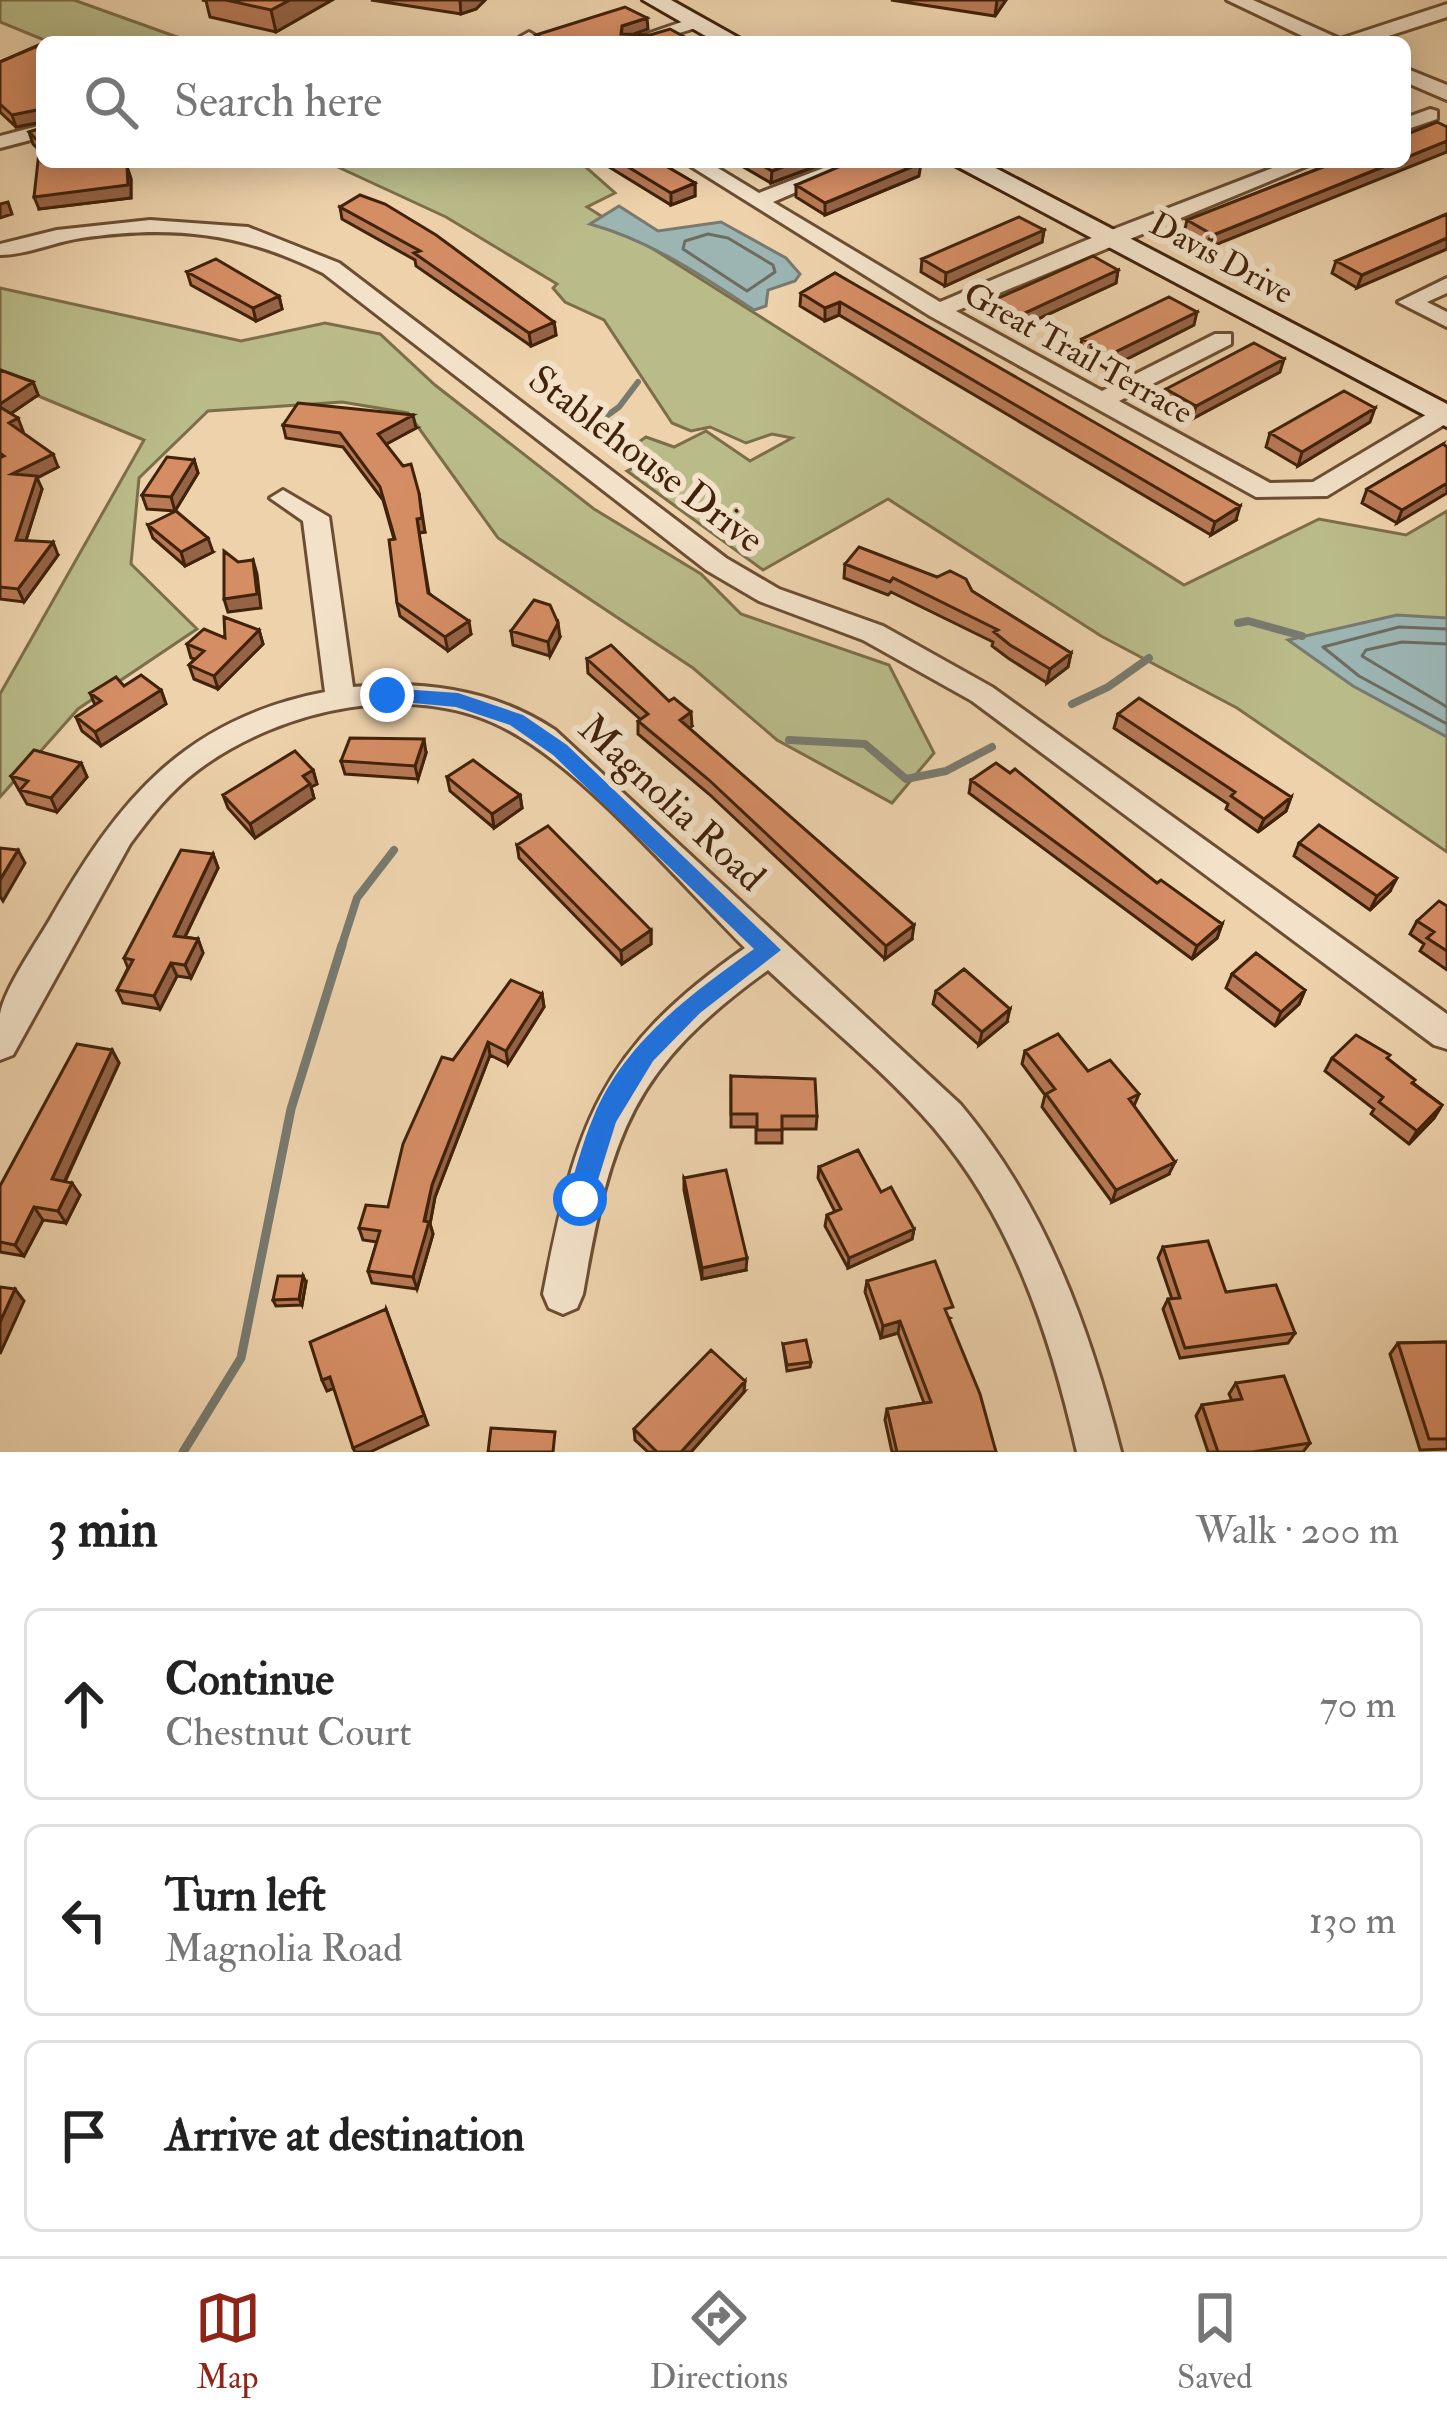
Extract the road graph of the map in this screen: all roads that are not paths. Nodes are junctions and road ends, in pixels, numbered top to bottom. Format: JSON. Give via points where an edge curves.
{"nodes":[{"id":1,"x":654,"y":0,"type":"edge"},
{"id":2,"x":1238,"y":0,"type":"edge"},
{"id":3,"x":1447,"y":10,"type":"edge"},
{"id":4,"x":696,"y":22,"type":"junction"},
{"id":5,"x":652,"y":36,"type":"edge"},
{"id":6,"x":723,"y":36,"type":"edge"},
{"id":7,"x":1319,"y":36,"type":"edge"},
{"id":8,"x":1367,"y":36,"type":"edge"},
{"id":9,"x":1411,"y":77,"type":"edge"},
{"id":10,"x":1447,"y":93,"type":"edge"},
{"id":11,"x":1430,"y":115,"type":"dead end"},
{"id":12,"x":1411,"y":122,"type":"edge"},
{"id":13,"x":36,"y":133,"type":"edge"},
{"id":14,"x":0,"y":142,"type":"edge"},
{"id":15,"x":704,"y":168,"type":"edge"},
{"id":16,"x":841,"y":168,"type":"edge"},
{"id":17,"x":977,"y":168,"type":"edge"},
{"id":18,"x":1290,"y":168,"type":"edge"},
{"id":19,"x":756,"y":201,"type":"junction"},
{"id":20,"x":1108,"y":238,"type":"junction"},
{"id":21,"x":4,"y":250,"type":"dead end"},
{"id":22,"x":1447,"y":285,"type":"edge"},
{"id":23,"x":938,"y":311,"type":"junction"},
{"id":24,"x":1447,"y":320,"type":"edge"},
{"id":25,"x":1223,"y":339,"type":"dead end"},
{"id":26,"x":1100,"y":401,"type":"junction"},
{"id":27,"x":1445,"y":416,"type":"edge"},
{"id":28,"x":283,"y":498,"type":"dead end"},
{"id":29,"x":340,"y":698,"type":"junction"},
{"id":30,"x":770,"y":950,"type":"junction"},
{"id":31,"x":1447,"y":1034,"type":"edge"},
{"id":32,"x":0,"y":1044,"type":"edge"},
{"id":33,"x":563,"y":1294,"type":"dead end"},
{"id":34,"x":1099,"y":1452,"type":"edge"}],
"edges":[{"from":1,"to":4,"type":"main road"},
{"from":2,"to":7,"type":"street"},
{"from":3,"to":8,"type":"street"},
{"from":4,"to":5,"type":"street"},
{"from":4,"to":6,"type":"main road"},
{"from":9,"to":10,"type":"street"},
{"from":11,"to":12,"type":"street"},
{"from":13,"to":14,"type":"street"},
{"from":15,"to":19,"type":"street","name":"Great Trail Terrace"},
{"from":16,"to":19,"type":"street"},
{"from":17,"to":20,"type":"main road","name":"Davis Drive"},
{"from":18,"to":20,"type":"street"},
{"from":19,"to":23,"type":"street","name":"Great Trail Terrace"},
{"from":20,"to":23,"type":"street"},
{"from":20,"to":27,"type":"main road","name":"Davis Drive"},
{"from":21,"to":31,"type":"street","name":"Stablehouse Drive","via":[[108,232],[200,229],[281,244],[331,268],[716,564],[769,595],[873,633],[982,694]]},
{"from":22,"to":24,"type":"street","via":[[1409,302]]},
{"from":23,"to":26,"type":"street","name":"Great Trail Terrace"},
{"from":25,"to":26,"type":"street"},
{"from":26,"to":27,"type":"street","name":"Great Trail Terrace","via":[[1254,488],[1280,493],[1318,490]]},
{"from":28,"to":29,"type":"street","via":[[316,517]]},
{"from":29,"to":30,"type":"street","name":"Magnolia Road","via":[[458,700],[517,720],[560,750]]},
{"from":29,"to":32,"type":"street","name":"Magnolia Road","via":[[221,739],[161,783],[117,840]]},
{"from":30,"to":33,"type":"street","via":[[692,1006],[623,1084],[595,1141]]},
{"from":30,"to":34,"type":"street","name":"Magnolia Road","via":[[972,1146],[1049,1289]]}]}
